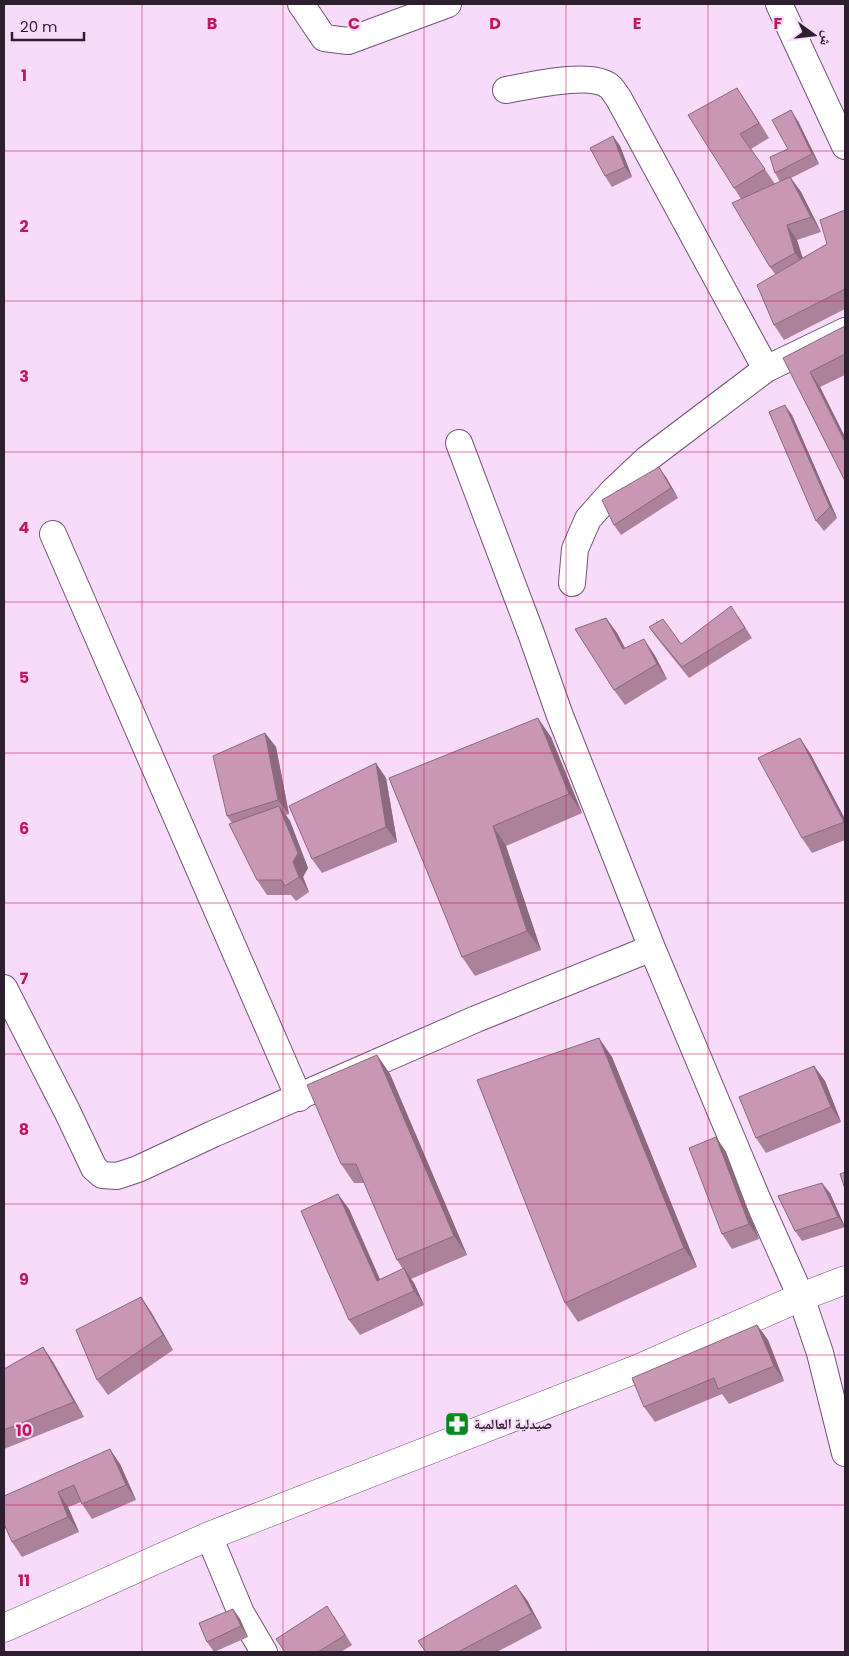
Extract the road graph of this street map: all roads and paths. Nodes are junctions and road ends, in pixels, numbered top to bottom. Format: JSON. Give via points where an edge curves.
{"nodes":[{"id":1,"x":302,"y":4,"type":"edge"},
{"id":2,"x":448,"y":4,"type":"edge"},
{"id":3,"x":779,"y":4,"type":"edge"},
{"id":4,"x":506,"y":90,"type":"dead end"},
{"id":5,"x":845,"y":146,"type":"edge"},
{"id":6,"x":845,"y":331,"type":"edge"},
{"id":7,"x":766,"y":369,"type":"junction"},
{"id":8,"x":459,"y":443,"type":"dead end"},
{"id":9,"x":53,"y":534,"type":"dead end"},
{"id":10,"x":572,"y":583,"type":"dead end"},
{"id":11,"x":652,"y":948,"type":"junction"},
{"id":12,"x":4,"y":988,"type":"edge"},
{"id":13,"x":299,"y":1098,"type":"junction"},
{"id":14,"x":845,"y":1280,"type":"edge"},
{"id":15,"x":801,"y":1297,"type":"junction"},
{"id":16,"x":845,"y":1453,"type":"edge"},
{"id":17,"x":209,"y":1536,"type":"junction"},
{"id":18,"x":4,"y":1628,"type":"edge"},
{"id":19,"x":264,"y":1652,"type":"edge"}],
"edges":[{"from":1,"to":2,"type":"street","via":[[324,38],[348,41]]},
{"from":3,"to":5,"type":"street"},
{"from":4,"to":7,"type":"street","via":[[591,79],[609,86]]},
{"from":6,"to":7,"type":"street"},
{"from":7,"to":10,"type":"street","via":[[647,460],[606,499],[588,519],[575,549]]},
{"from":8,"to":11,"type":"street","via":[[559,713]]},
{"from":9,"to":13,"type":"street"},
{"from":11,"to":13,"type":"street","via":[[476,1019]]},
{"from":11,"to":15,"type":"street"},
{"from":12,"to":13,"type":"street","via":[[94,1168],[102,1175],[117,1176],[138,1169]]},
{"from":14,"to":15,"type":"street"},
{"from":15,"to":16,"type":"street","via":[[820,1353]]},
{"from":15,"to":17,"type":"street","via":[[637,1369]]},
{"from":17,"to":18,"type":"street"},
{"from":17,"to":19,"type":"street","via":[[241,1612]]}]}
